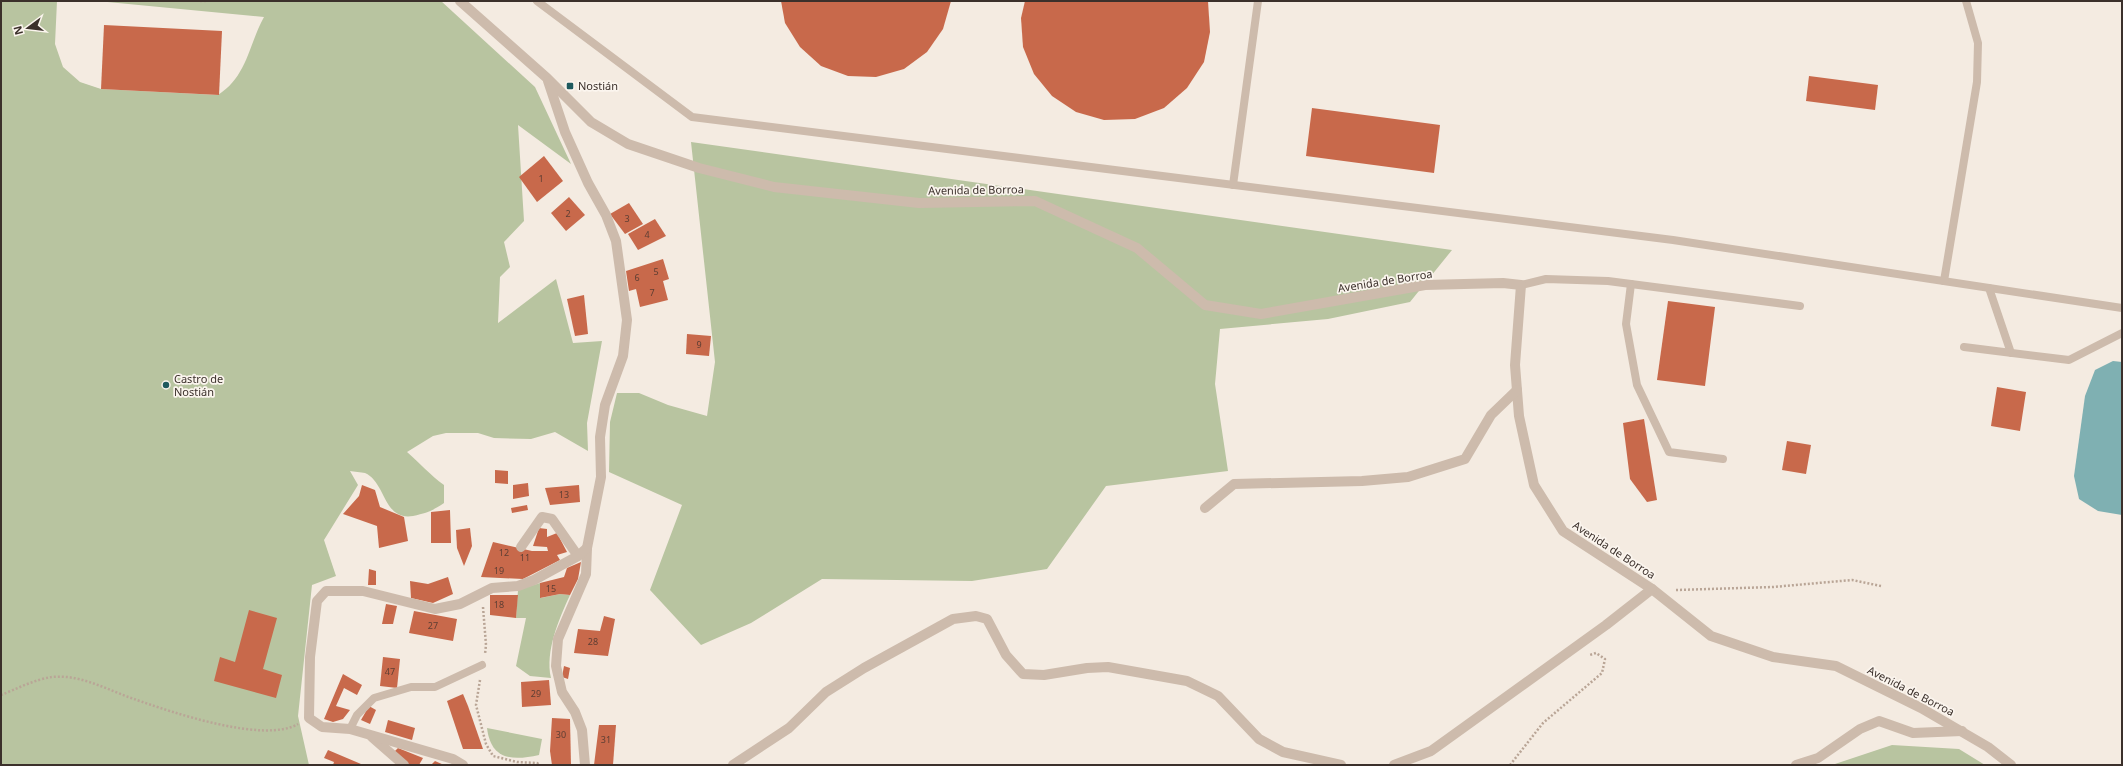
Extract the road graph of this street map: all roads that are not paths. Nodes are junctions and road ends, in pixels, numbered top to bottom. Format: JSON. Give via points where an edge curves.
{"nodes":[{"id":1,"x":460,"y":1,"type":"edge"},
{"id":2,"x":537,"y":1,"type":"edge"},
{"id":3,"x":1258,"y":1,"type":"edge"},
{"id":4,"x":1966,"y":1,"type":"edge"},
{"id":5,"x":547,"y":78,"type":"junction"},
{"id":6,"x":1233,"y":185,"type":"junction"},
{"id":7,"x":1944,"y":281,"type":"junction"},
{"id":8,"x":1630,"y":284,"type":"junction"},
{"id":9,"x":1521,"y":285,"type":"junction"},
{"id":10,"x":1989,"y":288,"type":"junction"},
{"id":11,"x":1800,"y":306,"type":"dead end"},
{"id":12,"x":2122,"y":308,"type":"edge"},
{"id":13,"x":2122,"y":333,"type":"edge"},
{"id":14,"x":1964,"y":347,"type":"dead end"},
{"id":15,"x":2011,"y":353,"type":"junction"},
{"id":16,"x":1517,"y":390,"type":"junction"},
{"id":17,"x":1723,"y":459,"type":"dead end"},
{"id":18,"x":1205,"y":508,"type":"dead end"},
{"id":19,"x":521,"y":547,"type":"dead end"},
{"id":20,"x":587,"y":548,"type":"junction"},
{"id":21,"x":578,"y":556,"type":"junction"},
{"id":22,"x":1652,"y":589,"type":"junction"},
{"id":23,"x":482,"y":665,"type":"road end"},
{"id":24,"x":350,"y":729,"type":"junction"},
{"id":25,"x":1962,"y":731,"type":"junction"},
{"id":26,"x":369,"y":734,"type":"junction"},
{"id":27,"x":404,"y":765,"type":"edge"},
{"id":28,"x":463,"y":765,"type":"edge"},
{"id":29,"x":585,"y":765,"type":"edge"},
{"id":30,"x":733,"y":765,"type":"edge"},
{"id":31,"x":1341,"y":765,"type":"edge"},
{"id":32,"x":1394,"y":765,"type":"edge"},
{"id":33,"x":1796,"y":765,"type":"edge"},
{"id":34,"x":2012,"y":765,"type":"edge"}],
"edges":[{"from":1,"to":5,"type":"street","name":"Avenida de Borroa"},
{"from":2,"to":6,"type":"lane","via":[[692,117]]},
{"from":3,"to":6,"type":"lane"},
{"from":4,"to":7,"type":"lane","via":[[1978,43],[1977,82]]},
{"from":5,"to":9,"type":"street","name":"Avenida de Borroa","via":[[591,122],[628,144],[699,168],[774,187],[920,203],[1035,201],[1137,248],[1206,305],[1261,314],[1424,285]]},
{"from":5,"to":20,"type":"street","via":[[564,132],[616,240],[627,320],[623,356],[605,405],[600,437],[601,477]]},
{"from":6,"to":7,"type":"lane","via":[[1673,240]]},
{"from":7,"to":10,"type":"lane"},
{"from":8,"to":9,"type":"lane","via":[[1546,278]]},
{"from":8,"to":11,"type":"lane"},
{"from":8,"to":17,"type":"lane","via":[[1626,324],[1637,385],[1669,452]]},
{"from":9,"to":16,"type":"street","name":"Avenida de Borroa","via":[[1515,365]]},
{"from":10,"to":12,"type":"lane"},
{"from":10,"to":15,"type":"lane"},
{"from":13,"to":15,"type":"lane","via":[[2069,360]]},
{"from":14,"to":15,"type":"lane"},
{"from":16,"to":18,"type":"street","via":[[1491,415],[1465,459],[1408,477],[1362,481],[1234,484]]},
{"from":16,"to":22,"type":"street","name":"Avenida de Borroa","via":[[1519,416],[1534,485],[1563,531]]},
{"from":19,"to":21,"type":"street","via":[[542,518],[547,518],[552,519]]},
{"from":20,"to":21,"type":"street"},
{"from":20,"to":29,"type":"street","via":[[586,574],[558,639],[556,666],[562,692],[575,712],[582,730]]},
{"from":21,"to":24,"type":"street","via":[[518,586],[492,588],[460,604],[435,609],[363,591],[326,591],[317,601],[316,608],[310,658],[309,718],[322,727]]},
{"from":22,"to":25,"type":"street","name":"Avenida de Borroa","via":[[1711,636],[1773,657],[1836,666]]},
{"from":22,"to":32,"type":"street","via":[[1431,751]]},
{"from":23,"to":24,"type":"lane","via":[[435,687],[411,687],[374,698],[356,715]]},
{"from":24,"to":26,"type":"street"},
{"from":25,"to":33,"type":"street","via":[[1913,734],[1879,721],[1860,730],[1818,758]]},
{"from":25,"to":34,"type":"street","name":"Avenida de Borroa"},
{"from":26,"to":27,"type":"street"},
{"from":26,"to":28,"type":"street","via":[[453,759]]},
{"from":30,"to":31,"type":"street","via":[[789,728],[826,692],[864,668],[953,619],[976,616],[987,619],[1006,655],[1023,674],[1044,676],[1108,667],[1187,681],[1218,696],[1259,739],[1283,752]]}]}
